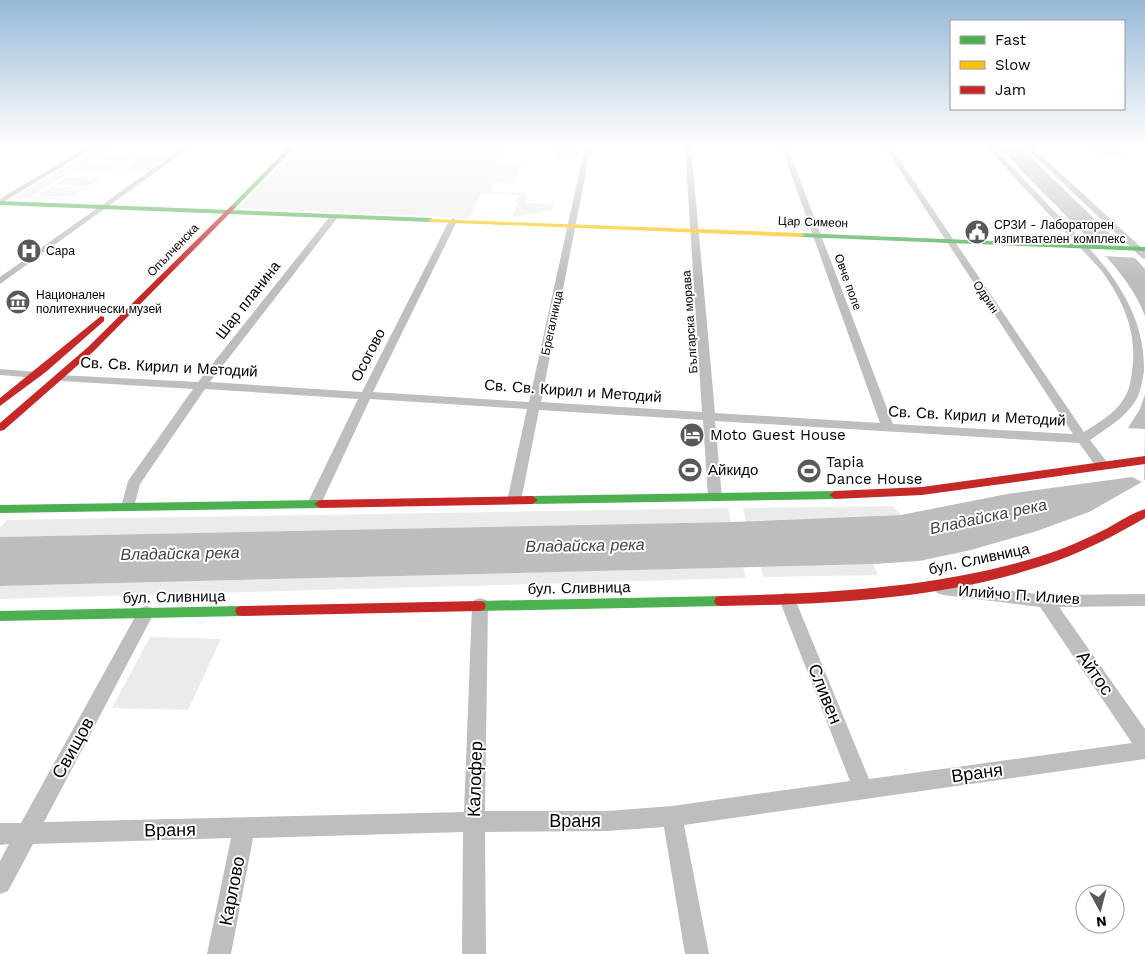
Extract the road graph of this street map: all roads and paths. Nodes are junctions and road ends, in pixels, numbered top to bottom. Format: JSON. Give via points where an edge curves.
{"nodes":[{"id":1,"x":20,"y":191,"type":"edge"},
{"id":2,"x":126,"y":191,"type":"edge"},
{"id":3,"x":248,"y":191,"type":"edge"},
{"id":4,"x":579,"y":191,"type":"edge"},
{"id":5,"x":692,"y":191,"type":"edge"},
{"id":6,"x":800,"y":191,"type":"edge"},
{"id":7,"x":916,"y":191,"type":"edge"},
{"id":8,"x":1033,"y":191,"type":"edge"},
{"id":9,"x":1074,"y":191,"type":"edge"},
{"id":10,"x":221,"y":200,"type":"dead end"},
{"id":11,"x":0,"y":203,"type":"edge"},
{"id":12,"x":103,"y":207,"type":"junction"},
{"id":13,"x":227,"y":212,"type":"junction"},
{"id":14,"x":207,"y":216,"type":"junction"},
{"id":15,"x":334,"y":217,"type":"junction"},
{"id":16,"x":453,"y":221,"type":"junction"},
{"id":17,"x":572,"y":226,"type":"junction"},
{"id":18,"x":696,"y":231,"type":"junction"},
{"id":19,"x":817,"y":236,"type":"junction"},
{"id":20,"x":949,"y":241,"type":"junction"},
{"id":21,"x":1088,"y":246,"type":"junction"},
{"id":22,"x":1139,"y":250,"type":"edge"},
{"id":23,"x":0,"y":281,"type":"edge"},
{"id":24,"x":110,"y":310,"type":"dead end"},
{"id":25,"x":0,"y":372,"type":"edge"},
{"id":26,"x":37,"y":375,"type":"junction"},
{"id":27,"x":62,"y":376,"type":"junction"},
{"id":28,"x":202,"y":385,"type":"junction"},
{"id":29,"x":366,"y":395,"type":"junction"},
{"id":30,"x":0,"y":403,"type":"edge"},
{"id":31,"x":535,"y":405,"type":"junction"},
{"id":32,"x":709,"y":416,"type":"junction"},
{"id":33,"x":888,"y":427,"type":"junction"},
{"id":34,"x":0,"y":428,"type":"edge"},
{"id":35,"x":1084,"y":442,"type":"junction"},
{"id":36,"x":1145,"y":460,"type":"edge"},
{"id":37,"x":1102,"y":466,"type":"junction"},
{"id":38,"x":715,"y":497,"type":"junction"},
{"id":39,"x":514,"y":501,"type":"junction"},
{"id":40,"x":314,"y":504,"type":"junction"},
{"id":41,"x":128,"y":507,"type":"junction"},
{"id":42,"x":0,"y":509,"type":"edge"},
{"id":43,"x":1145,"y":513,"type":"edge"},
{"id":44,"x":922,"y":587,"type":"junction"},
{"id":45,"x":787,"y":599,"type":"junction"},
{"id":46,"x":1145,"y":600,"type":"edge"},
{"id":47,"x":1045,"y":601,"type":"junction"},
{"id":48,"x":480,"y":604,"type":"junction"},
{"id":49,"x":146,"y":613,"type":"junction"},
{"id":50,"x":0,"y":616,"type":"edge"},
{"id":51,"x":1145,"y":745,"type":"edge"},
{"id":52,"x":1145,"y":750,"type":"edge"},
{"id":53,"x":863,"y":788,"type":"junction"},
{"id":54,"x":672,"y":816,"type":"junction"},
{"id":55,"x":474,"y":821,"type":"junction"},
{"id":56,"x":244,"y":828,"type":"junction"},
{"id":57,"x":27,"y":833,"type":"junction"},
{"id":58,"x":0,"y":834,"type":"edge"},
{"id":59,"x":0,"y":883,"type":"edge"},
{"id":60,"x":219,"y":954,"type":"edge"},
{"id":61,"x":474,"y":954,"type":"edge"},
{"id":62,"x":697,"y":954,"type":"edge"}],
"edges":[{"from":1,"to":11,"type":"street"},
{"from":2,"to":12,"type":"street"},
{"from":3,"to":13,"type":"main road","name":"Опълченска"},
{"from":4,"to":17,"type":"street","name":"Брегалница"},
{"from":5,"to":18,"type":"street","name":"Българска морава"},
{"from":6,"to":19,"type":"street","name":"Овче поле"},
{"from":7,"to":20,"type":"street","name":"Одрин"},
{"from":8,"to":21,"type":"street"},
{"from":9,"to":22,"type":"street"},
{"from":10,"to":14,"type":"main road","name":"Опълченска"},
{"from":11,"to":12,"type":"main road","name":"Цар Симеон"},
{"from":12,"to":14,"type":"main road","name":"Цар Симеон"},
{"from":12,"to":23,"type":"street"},
{"from":13,"to":14,"type":"main road","name":"Цар Симеон"},
{"from":13,"to":15,"type":"main road","name":"Цар Симеон"},
{"from":13,"to":27,"type":"main road","name":"Опълченска","via":[[170,273]]},
{"from":15,"to":16,"type":"main road","name":"Цар Симеон"},
{"from":15,"to":28,"type":"street","name":"Шар планина"},
{"from":16,"to":17,"type":"main road","name":"Цар Симеон"},
{"from":16,"to":29,"type":"street","name":"Осогово"},
{"from":17,"to":18,"type":"main road","name":"Цар Симеон"},
{"from":17,"to":31,"type":"street","name":"Брегалница"},
{"from":18,"to":19,"type":"main road","name":"Цар Симеон"},
{"from":18,"to":32,"type":"street","name":"Българска морава"},
{"from":19,"to":20,"type":"main road","name":"Цар Симеон"},
{"from":19,"to":33,"type":"street","name":"Овче поле"},
{"from":20,"to":21,"type":"main road","name":"Цар Симеон"},
{"from":20,"to":35,"type":"street","name":"Одрин"},
{"from":21,"to":22,"type":"main road","name":"Цар Симеон"},
{"from":21,"to":35,"type":"street","via":[[1129,303],[1140,335],[1140,366],[1130,400],[1115,418]]},
{"from":24,"to":26,"type":"main road"},
{"from":25,"to":26,"type":"street"},
{"from":26,"to":30,"type":"main road"},
{"from":27,"to":28,"type":"street","name":"Св. Св. Кирил и Методий"},
{"from":27,"to":34,"type":"main road","name":"Опълченска"},
{"from":28,"to":29,"type":"street","name":"Св. Св. Кирил и Методий"},
{"from":28,"to":41,"type":"street","name":"Шар планина","via":[[133,484]]},
{"from":29,"to":31,"type":"street","name":"Св. Св. Кирил и Методий"},
{"from":29,"to":40,"type":"street","name":"Осогово"},
{"from":31,"to":32,"type":"street","name":"Св. Св. Кирил и Методий"},
{"from":31,"to":39,"type":"street","name":"Брегалница"},
{"from":32,"to":33,"type":"street","name":"Св. Св. Кирил и Методий"},
{"from":32,"to":38,"type":"street","name":"Българска морава"},
{"from":33,"to":35,"type":"street","name":"Св. Св. Кирил и Методий"},
{"from":35,"to":37,"type":"street","name":"Одрин"},
{"from":36,"to":37,"type":"main road"},
{"from":37,"to":38,"type":"main road","via":[[914,492]]},
{"from":38,"to":39,"type":"main road"},
{"from":39,"to":40,"type":"main road"},
{"from":40,"to":41,"type":"main road"},
{"from":41,"to":42,"type":"main road"},
{"from":43,"to":44,"type":"main road","name":"бул. Сливница","via":[[1042,561]]},
{"from":44,"to":45,"type":"main road","name":"бул. Сливница"},
{"from":44,"to":47,"type":"street","name":"Илийчо П. Илиев"},
{"from":45,"to":48,"type":"main road","name":"бул. Сливница"},
{"from":45,"to":53,"type":"street","name":"Сливен"},
{"from":46,"to":47,"type":"street","name":"Илийчо П. Илиев"},
{"from":47,"to":51,"type":"street","name":"Айтос"},
{"from":48,"to":49,"type":"main road","name":"бул. Сливница"},
{"from":48,"to":55,"type":"street","name":"Калофер"},
{"from":49,"to":50,"type":"main road","name":"бул. Сливница"},
{"from":49,"to":57,"type":"street","name":"Свищов"},
{"from":52,"to":53,"type":"street","name":"Враня"},
{"from":53,"to":54,"type":"street","name":"Враня"},
{"from":54,"to":55,"type":"street","name":"Враня","via":[[607,821]]},
{"from":54,"to":62,"type":"street"},
{"from":55,"to":56,"type":"street","name":"Враня"},
{"from":55,"to":61,"type":"street","name":"Калофер"},
{"from":56,"to":57,"type":"street","name":"Враня"},
{"from":56,"to":60,"type":"street","name":"Карлово"},
{"from":57,"to":58,"type":"street","name":"Враня"},
{"from":57,"to":59,"type":"street","name":"Свищов"}]}
